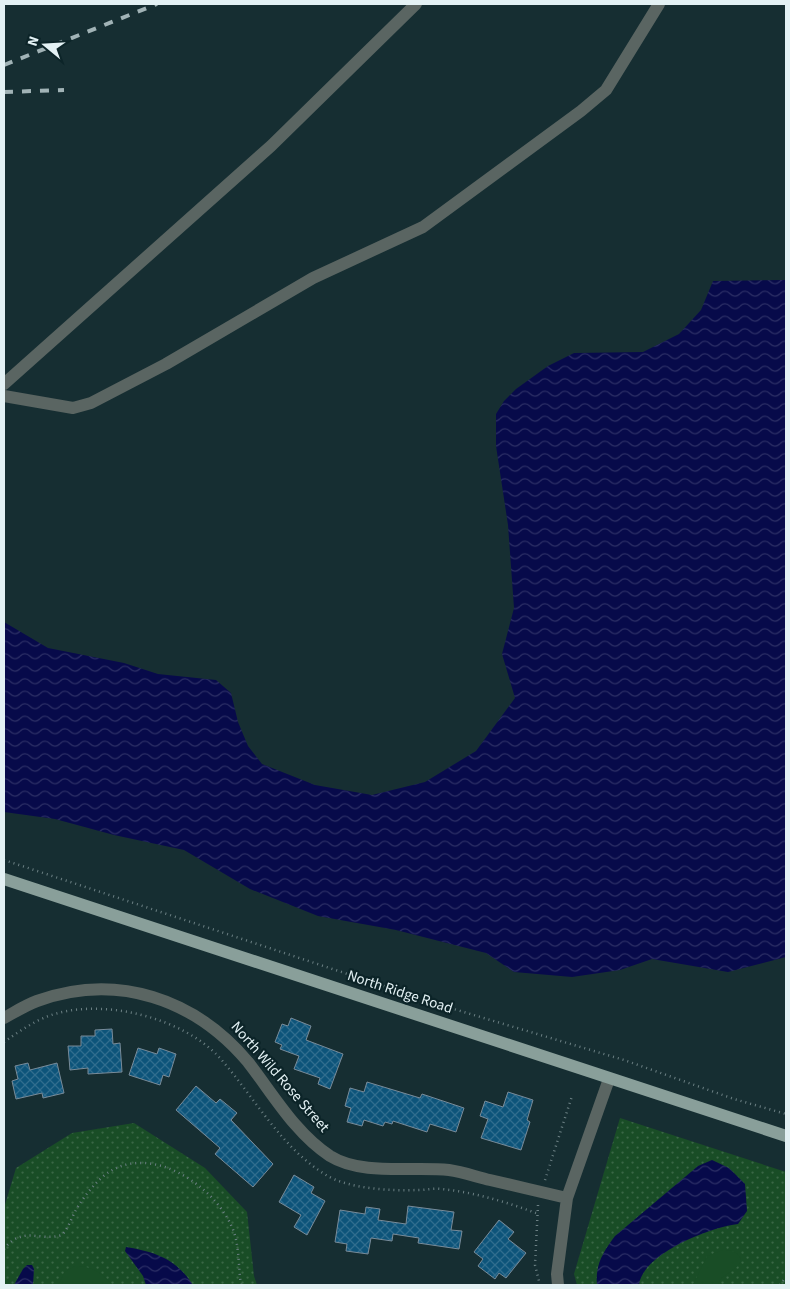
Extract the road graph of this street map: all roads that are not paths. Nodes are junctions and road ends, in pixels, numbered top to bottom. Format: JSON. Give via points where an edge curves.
{"nodes":[{"id":1,"x":416,"y":4,"type":"edge"},
{"id":2,"x":660,"y":4,"type":"edge"},
{"id":3,"x":4,"y":384,"type":"edge"},
{"id":4,"x":4,"y":396,"type":"edge"},
{"id":5,"x":4,"y":879,"type":"edge"},
{"id":6,"x":4,"y":1018,"type":"edge"},
{"id":7,"x":608,"y":1079,"type":"junction"},
{"id":8,"x":786,"y":1136,"type":"edge"},
{"id":9,"x":567,"y":1198,"type":"junction"},
{"id":10,"x":558,"y":1285,"type":"edge"}],
"edges":[{"from":1,"to":3,"type":"street","via":[[271,146]]},
{"from":2,"to":4,"type":"street","via":[[606,90],[423,227],[313,278],[166,364],[91,403],[73,408]]},
{"from":5,"to":7,"type":"main road","name":"North Ridge Road"},
{"from":6,"to":9,"type":"street","name":"North Wild Rose Street","via":[[37,1001],[69,993],[109,989],[148,996],[183,1008],[214,1028],[247,1062],[303,1132],[331,1156],[356,1165],[383,1169],[450,1170]]},
{"from":7,"to":8,"type":"main road","name":"North Ridge Road"},
{"from":7,"to":9,"type":"street"},
{"from":9,"to":10,"type":"street"}]}
